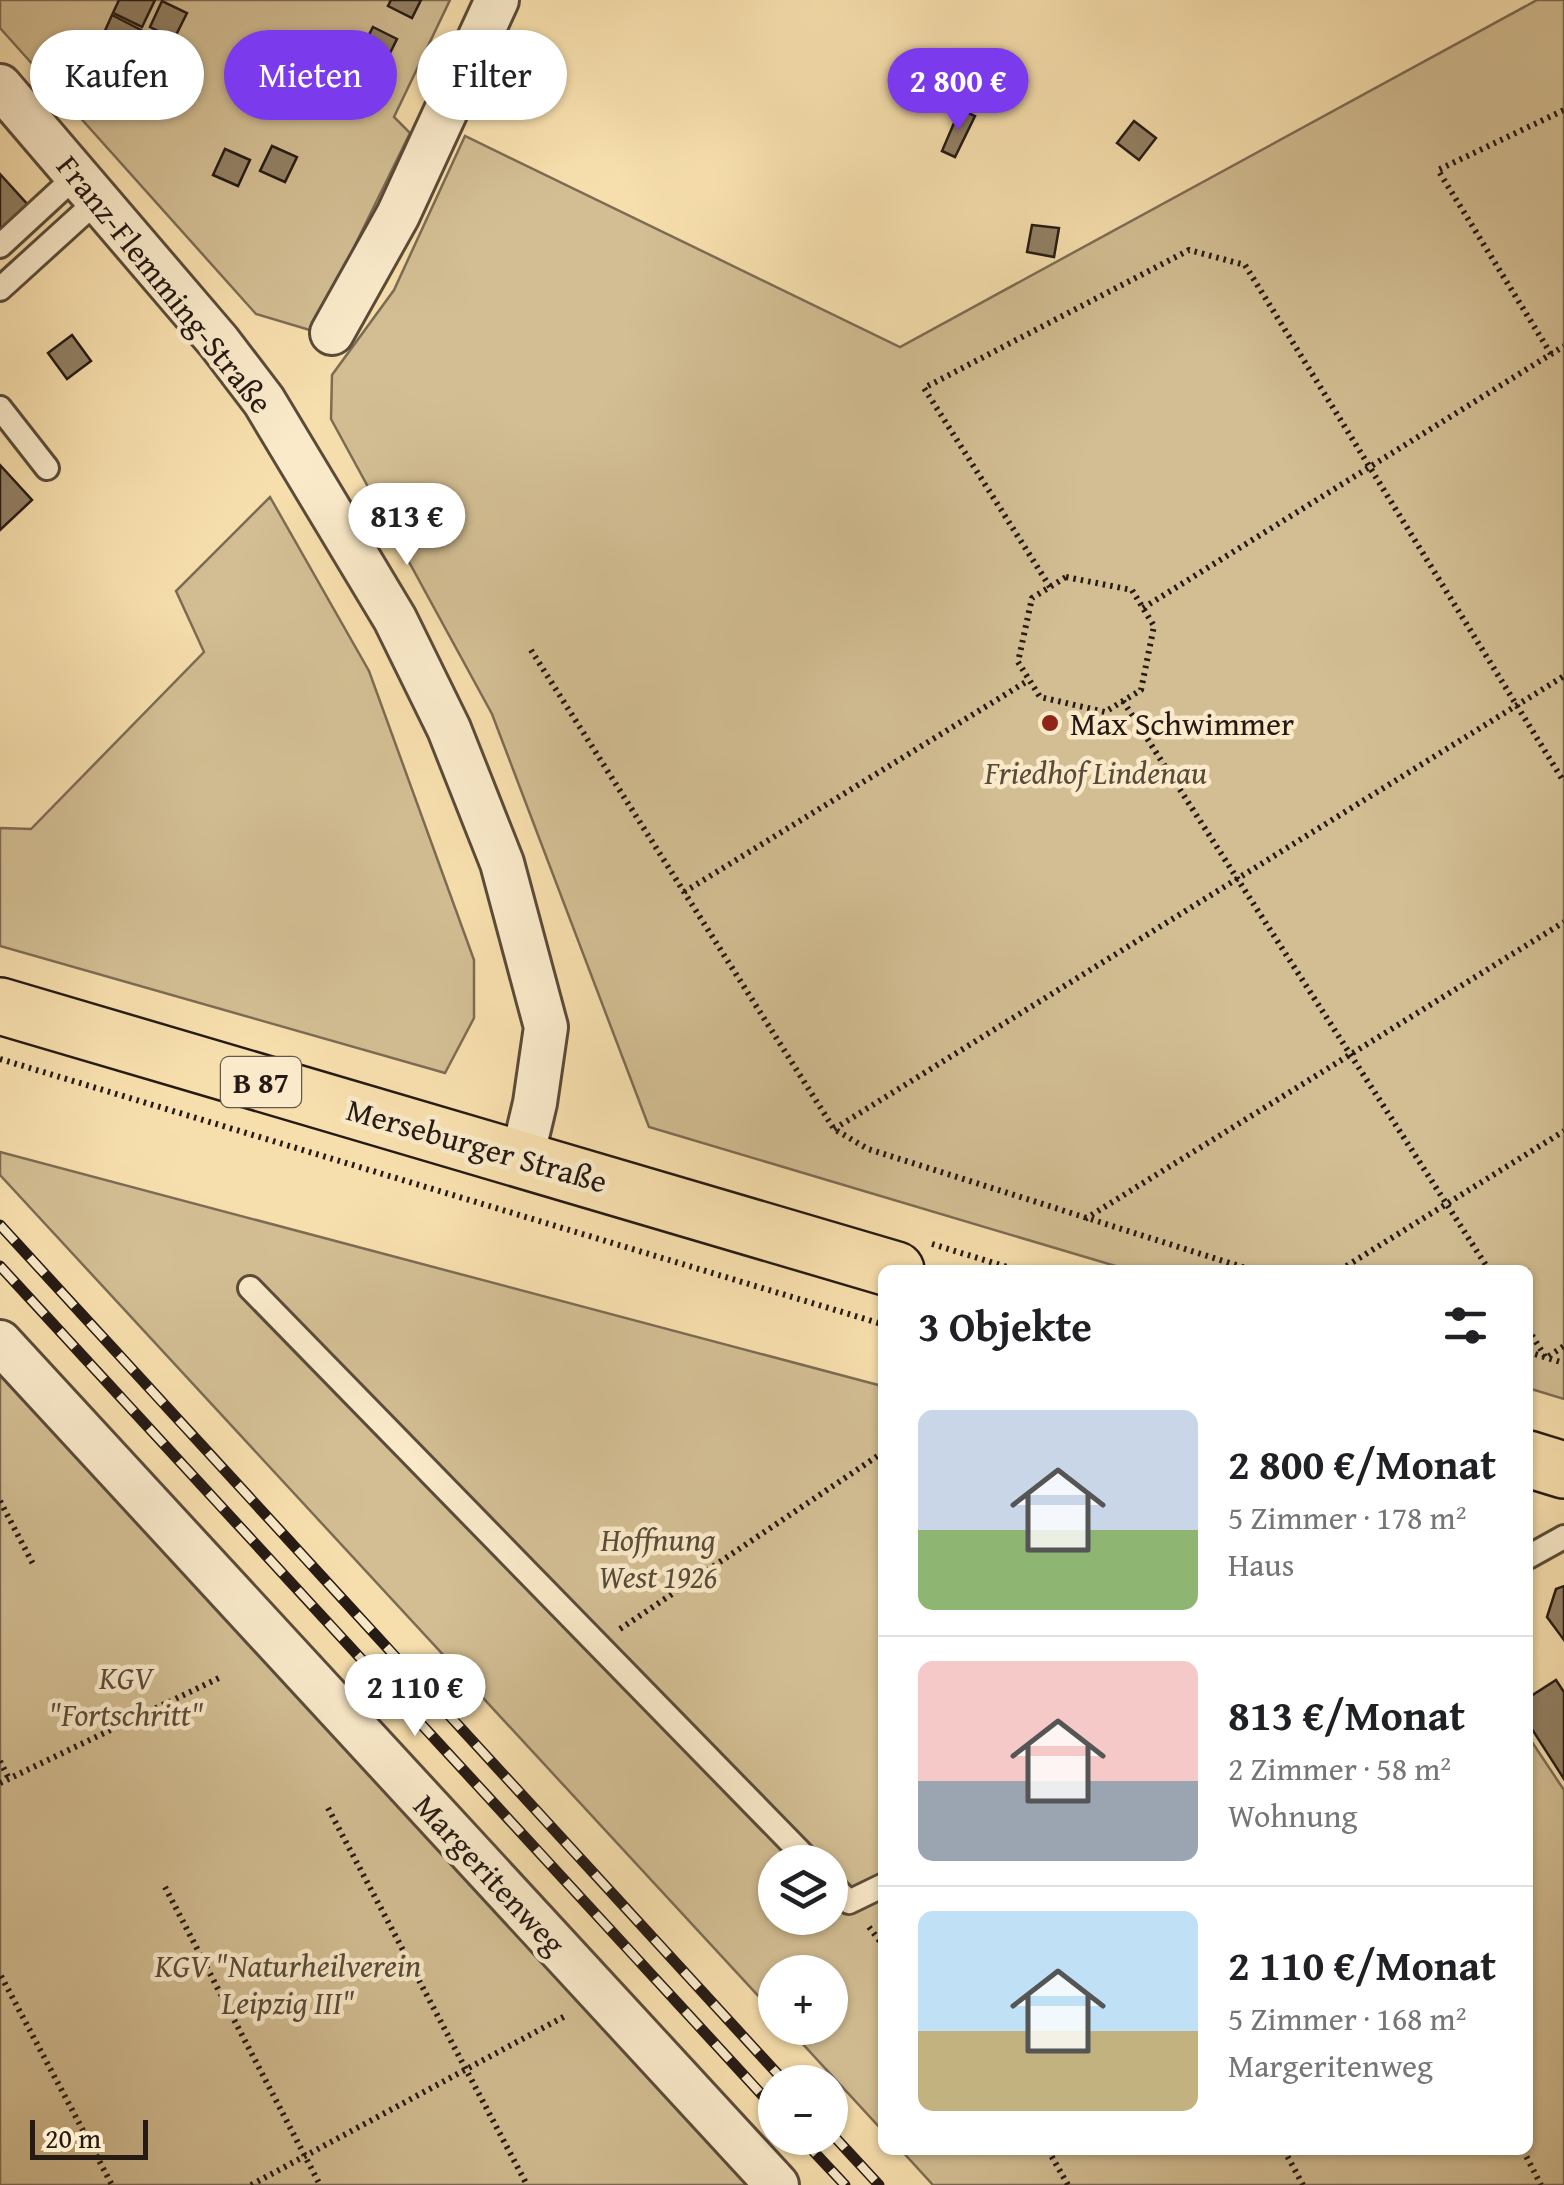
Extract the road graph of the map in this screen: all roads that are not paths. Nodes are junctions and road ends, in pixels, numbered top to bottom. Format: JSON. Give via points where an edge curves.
{"nodes":[{"id":1,"x":497,"y":0,"type":"edge"},
{"id":2,"x":0,"y":86,"type":"edge"},
{"id":3,"x":88,"y":187,"type":"junction"},
{"id":4,"x":0,"y":246,"type":"edge"},
{"id":5,"x":0,"y":289,"type":"edge"},
{"id":6,"x":332,"y":333,"type":"dead end"},
{"id":7,"x":0,"y":408,"type":"edge"},
{"id":8,"x":46,"y":468,"type":"dead end"},
{"id":9,"x":0,"y":1006,"type":"edge"},
{"id":10,"x":522,"y":1158,"type":"junction"},
{"id":11,"x":879,"y":1265,"type":"edge"},
{"id":12,"x":250,"y":1288,"type":"dead end"},
{"id":13,"x":0,"y":1342,"type":"edge"},
{"id":14,"x":1533,"y":1461,"type":"edge"},
{"id":15,"x":1564,"y":1470,"type":"edge"},
{"id":16,"x":1564,"y":1537,"type":"edge"},
{"id":17,"x":1533,"y":1555,"type":"edge"},
{"id":18,"x":794,"y":1845,"type":"edge"},
{"id":19,"x":878,"y":1888,"type":"edge"},
{"id":20,"x":848,"y":1901,"type":"edge"},
{"id":21,"x":777,"y":2185,"type":"edge"}],
"edges":[{"from":1,"to":6,"type":"street","via":[[398,215]]},
{"from":2,"to":3,"type":"street","name":"Franz-Flemming-Straße"},
{"from":3,"to":4,"type":"lane"},
{"from":3,"to":5,"type":"lane"},
{"from":3,"to":10,"type":"street","name":"Franz-Flemming-Straße","via":[[264,402],[396,619],[448,728],[502,863],[546,1026]]},
{"from":7,"to":8,"type":"lane"},
{"from":9,"to":10,"type":"main road","name":"Merseburger Straße","number":"B 87"},
{"from":10,"to":11,"type":"main road","name":"Merseburger Straße","number":"B 87"},
{"from":12,"to":18,"type":"lane"},
{"from":13,"to":21,"type":"street","name":"Margeritenweg"},
{"from":14,"to":15,"type":"main road"},
{"from":16,"to":17,"type":"lane"},
{"from":19,"to":20,"type":"lane"}]}
